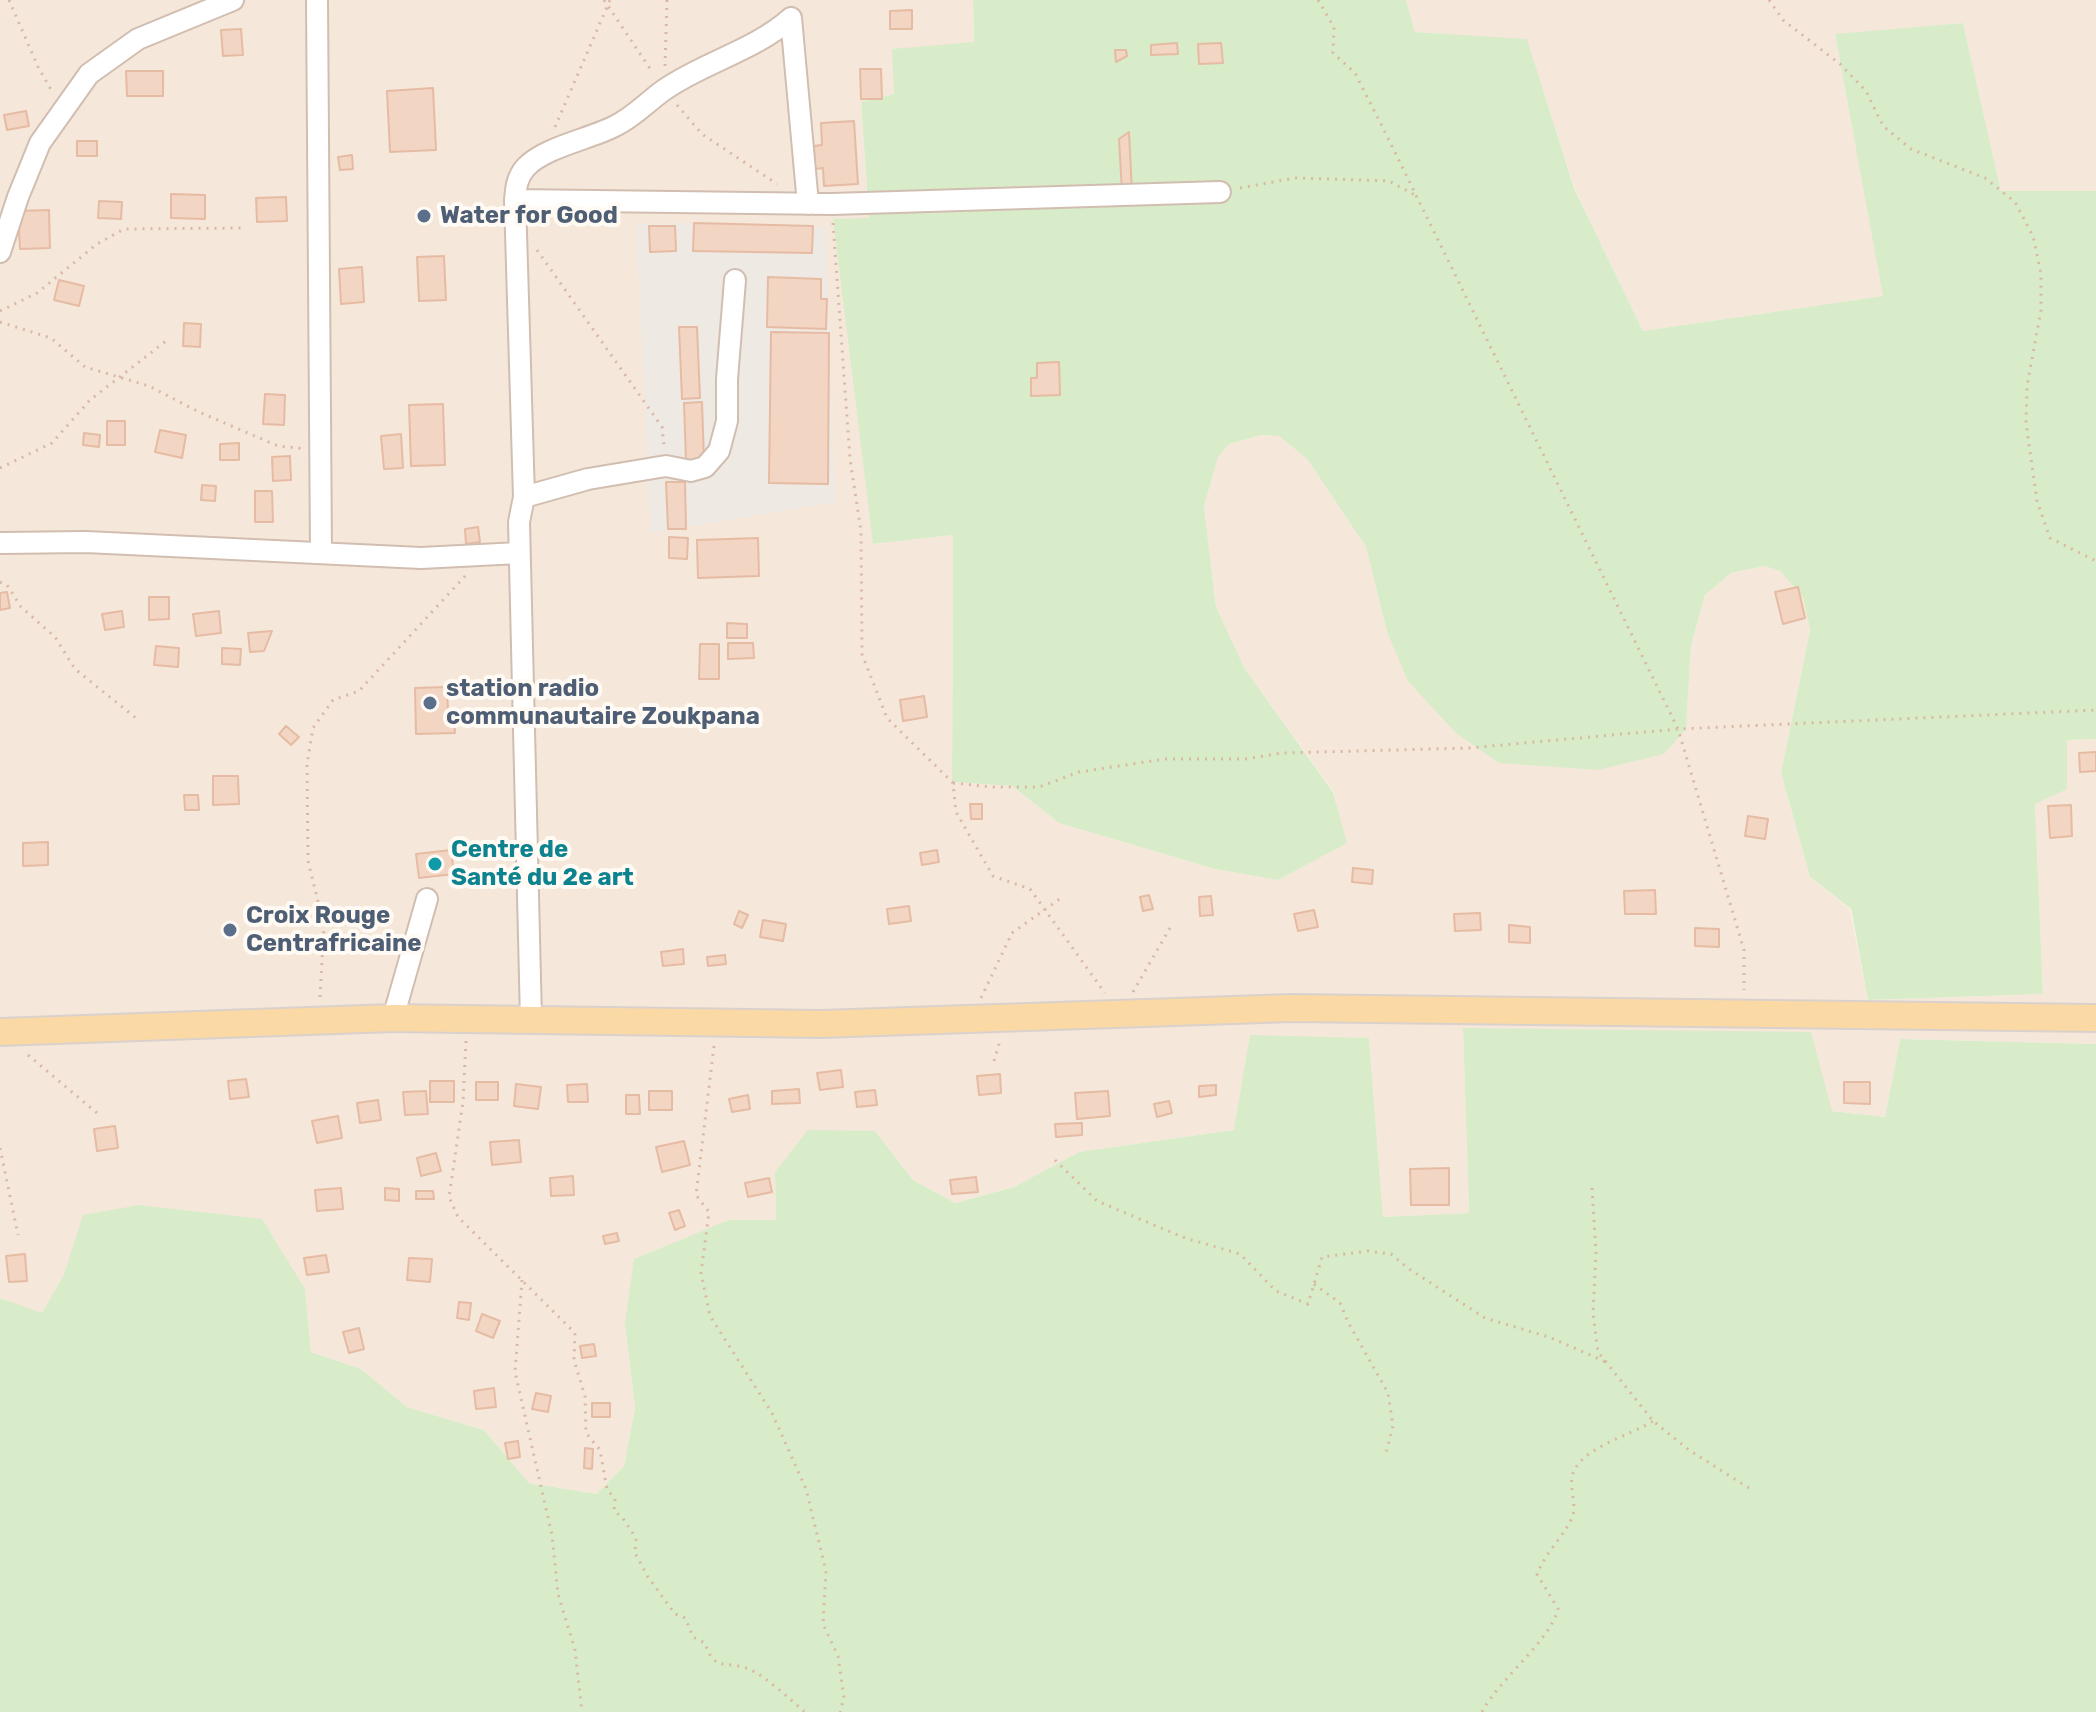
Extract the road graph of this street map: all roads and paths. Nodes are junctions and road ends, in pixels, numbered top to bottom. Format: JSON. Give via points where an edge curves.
{"nodes":[{"id":1,"x":9,"y":0,"type":"edge"},
{"id":2,"x":233,"y":0,"type":"edge"},
{"id":3,"x":317,"y":0,"type":"edge"},
{"id":4,"x":607,"y":0,"type":"edge"},
{"id":5,"x":667,"y":0,"type":"edge"},
{"id":6,"x":1318,"y":0,"type":"edge"},
{"id":7,"x":1769,"y":0,"type":"edge"},
{"id":8,"x":607,"y":6,"type":"junction"},
{"id":9,"x":665,"y":90,"type":"junction"},
{"id":10,"x":63,"y":110,"type":"junction"},
{"id":11,"x":543,"y":156,"type":"junction"},
{"id":12,"x":1220,"y":192,"type":"joint"},
{"id":13,"x":1416,"y":195,"type":"junction"},
{"id":14,"x":808,"y":204,"type":"junction"},
{"id":15,"x":832,"y":204,"type":"junction"},
{"id":16,"x":515,"y":209,"type":"junction"},
{"id":17,"x":243,"y":228,"type":"dead end"},
{"id":18,"x":0,"y":252,"type":"edge"},
{"id":19,"x":735,"y":280,"type":"dead end"},
{"id":20,"x":0,"y":311,"type":"edge"},
{"id":21,"x":0,"y":322,"type":"edge"},
{"id":22,"x":166,"y":341,"type":"dead end"},
{"id":23,"x":121,"y":377,"type":"junction"},
{"id":24,"x":666,"y":466,"type":"junction"},
{"id":25,"x":0,"y":468,"type":"edge"},
{"id":26,"x":320,"y":479,"type":"junction"},
{"id":27,"x":524,"y":497,"type":"junction"},
{"id":28,"x":0,"y":543,"type":"edge"},
{"id":29,"x":321,"y":552,"type":"junction"},
{"id":30,"x":519,"y":553,"type":"junction"},
{"id":31,"x":486,"y":554,"type":"junction"},
{"id":32,"x":2096,"y":561,"type":"edge"},
{"id":33,"x":0,"y":582,"type":"edge"},
{"id":34,"x":2096,"y":710,"type":"edge"},
{"id":35,"x":136,"y":718,"type":"dead end"},
{"id":36,"x":1678,"y":729,"type":"junction"},
{"id":37,"x":953,"y":783,"type":"junction"},
{"id":38,"x":1061,"y":898,"type":"dead end"},
{"id":39,"x":427,"y":899,"type":"dead end"},
{"id":40,"x":1046,"y":908,"type":"junction"},
{"id":41,"x":1170,"y":928,"type":"dead end"},
{"id":42,"x":1120,"y":1014,"type":"junction"},
{"id":43,"x":1744,"y":1014,"type":"junction"},
{"id":44,"x":393,"y":1018,"type":"junction"},
{"id":45,"x":2096,"y":1018,"type":"edge"},
{"id":46,"x":971,"y":1019,"type":"junction"},
{"id":47,"x":468,"y":1020,"type":"junction"},
{"id":48,"x":531,"y":1020,"type":"junction"},
{"id":49,"x":318,"y":1021,"type":"junction"},
{"id":50,"x":717,"y":1023,"type":"junction"},
{"id":51,"x":1,"y":1032,"type":"edge"},
{"id":52,"x":97,"y":1113,"type":"dead end"},
{"id":53,"x":0,"y":1148,"type":"edge"},
{"id":54,"x":1055,"y":1160,"type":"dead end"},
{"id":55,"x":1592,"y":1188,"type":"dead end"},
{"id":56,"x":18,"y":1235,"type":"dead end"},
{"id":57,"x":522,"y":1280,"type":"junction"},
{"id":58,"x":1314,"y":1284,"type":"junction"},
{"id":59,"x":1606,"y":1362,"type":"junction"},
{"id":60,"x":1653,"y":1421,"type":"junction"},
{"id":61,"x":1386,"y":1453,"type":"dead end"},
{"id":62,"x":1752,"y":1490,"type":"dead end"},
{"id":63,"x":582,"y":1712,"type":"edge"},
{"id":64,"x":805,"y":1712,"type":"edge"},
{"id":65,"x":840,"y":1712,"type":"edge"},
{"id":66,"x":1482,"y":1712,"type":"edge"}],
"edges":[{"from":1,"to":10,"type":"path"},
{"from":2,"to":10,"type":"street","via":[[138,39],[89,74]]},
{"from":3,"to":26,"type":"street"},
{"from":4,"to":8,"type":"path"},
{"from":5,"to":9,"type":"path"},
{"from":6,"to":13,"type":"path","via":[[1334,27],[1333,53],[1355,73]]},
{"from":7,"to":32,"type":"path","via":[[1783,20],[1866,91],[1883,126],[1911,149],[1985,178],[2015,202],[2033,236],[2041,274],[2026,423],[2037,501],[2050,538]]},
{"from":8,"to":9,"type":"path"},
{"from":8,"to":11,"type":"path"},
{"from":9,"to":11,"type":"street","via":[[612,128]]},
{"from":9,"to":14,"type":"path","via":[[702,134]]},
{"from":9,"to":14,"type":"street","via":[[774,34],[791,18]]},
{"from":10,"to":18,"type":"street","via":[[40,143]]},
{"from":11,"to":16,"type":"street","via":[[527,166],[516,183]]},
{"from":12,"to":13,"type":"path","via":[[1295,178],[1389,181]]},
{"from":12,"to":15,"type":"street"},
{"from":13,"to":36,"type":"path"},
{"from":14,"to":15,"type":"street"},
{"from":14,"to":16,"type":"street"},
{"from":15,"to":37,"type":"path","via":[[850,459],[861,531],[862,654],[887,718]]},
{"from":16,"to":24,"type":"path","via":[[662,427]]},
{"from":16,"to":27,"type":"street"},
{"from":17,"to":20,"type":"path","via":[[124,229],[37,293]]},
{"from":19,"to":24,"type":"street","via":[[727,421],[719,451],[705,467],[691,471]]},
{"from":21,"to":23,"type":"path","via":[[51,338],[85,367]]},
{"from":22,"to":23,"type":"path"},
{"from":23,"to":25,"type":"path","via":[[90,400],[52,443]]},
{"from":23,"to":26,"type":"path","via":[[278,446],[299,448]]},
{"from":24,"to":27,"type":"street"},
{"from":26,"to":29,"type":"street"},
{"from":27,"to":30,"type":"street"},
{"from":28,"to":29,"type":"street"},
{"from":29,"to":31,"type":"street","via":[[421,558]]},
{"from":30,"to":31,"type":"street"},
{"from":30,"to":48,"type":"street"},
{"from":31,"to":49,"type":"path","via":[[359,691],[333,700],[313,728],[307,764],[308,861],[324,926]]},
{"from":33,"to":35,"type":"path","via":[[55,637],[75,669]]},
{"from":34,"to":36,"type":"path"},
{"from":36,"to":37,"type":"path","via":[[1469,748],[1165,759],[1079,772],[1039,787]]},
{"from":36,"to":43,"type":"path","via":[[1744,950]]},
{"from":37,"to":40,"type":"path","via":[[956,812],[993,876],[1030,889]]},
{"from":38,"to":40,"type":"path"},
{"from":39,"to":44,"type":"street"},
{"from":40,"to":42,"type":"path"},
{"from":40,"to":46,"type":"path","via":[[1012,933]]},
{"from":41,"to":42,"type":"path"},
{"from":42,"to":43,"type":"main road","via":[[1292,1008]]},
{"from":42,"to":46,"type":"main road"},
{"from":43,"to":45,"type":"main road"},
{"from":44,"to":47,"type":"main road"},
{"from":44,"to":49,"type":"main road"},
{"from":46,"to":50,"type":"main road"},
{"from":47,"to":48,"type":"main road"},
{"from":47,"to":57,"type":"path","via":[[449,1197],[458,1217]]},
{"from":48,"to":50,"type":"main road"},
{"from":49,"to":51,"type":"main road"},
{"from":50,"to":65,"type":"path","via":[[696,1195],[709,1212],[701,1273],[710,1316],[772,1413],[806,1489],[826,1571],[823,1624],[838,1656],[844,1698]]},
{"from":51,"to":52,"type":"path"},
{"from":53,"to":56,"type":"path"},
{"from":54,"to":58,"type":"path","via":[[1097,1201],[1185,1238],[1240,1254],[1276,1291],[1308,1304]]},
{"from":55,"to":59,"type":"path","via":[[1593,1314],[1598,1352]]},
{"from":57,"to":63,"type":"path","via":[[515,1372],[552,1535],[558,1594],[575,1650]]},
{"from":57,"to":64,"type":"path","via":[[575,1333],[586,1433],[600,1450],[614,1511],[636,1538],[635,1553],[648,1577],[675,1614],[685,1618],[693,1637],[705,1643],[709,1656],[722,1665],[749,1669]]},
{"from":58,"to":59,"type":"path","via":[[1322,1257],[1391,1254],[1485,1318],[1549,1337]]},
{"from":58,"to":61,"type":"path","via":[[1340,1303],[1388,1393],[1393,1426]]},
{"from":59,"to":60,"type":"path"},
{"from":60,"to":62,"type":"path"},
{"from":60,"to":66,"type":"path","via":[[1587,1453],[1572,1475],[1573,1515],[1537,1574],[1558,1609],[1556,1615]]}]}
